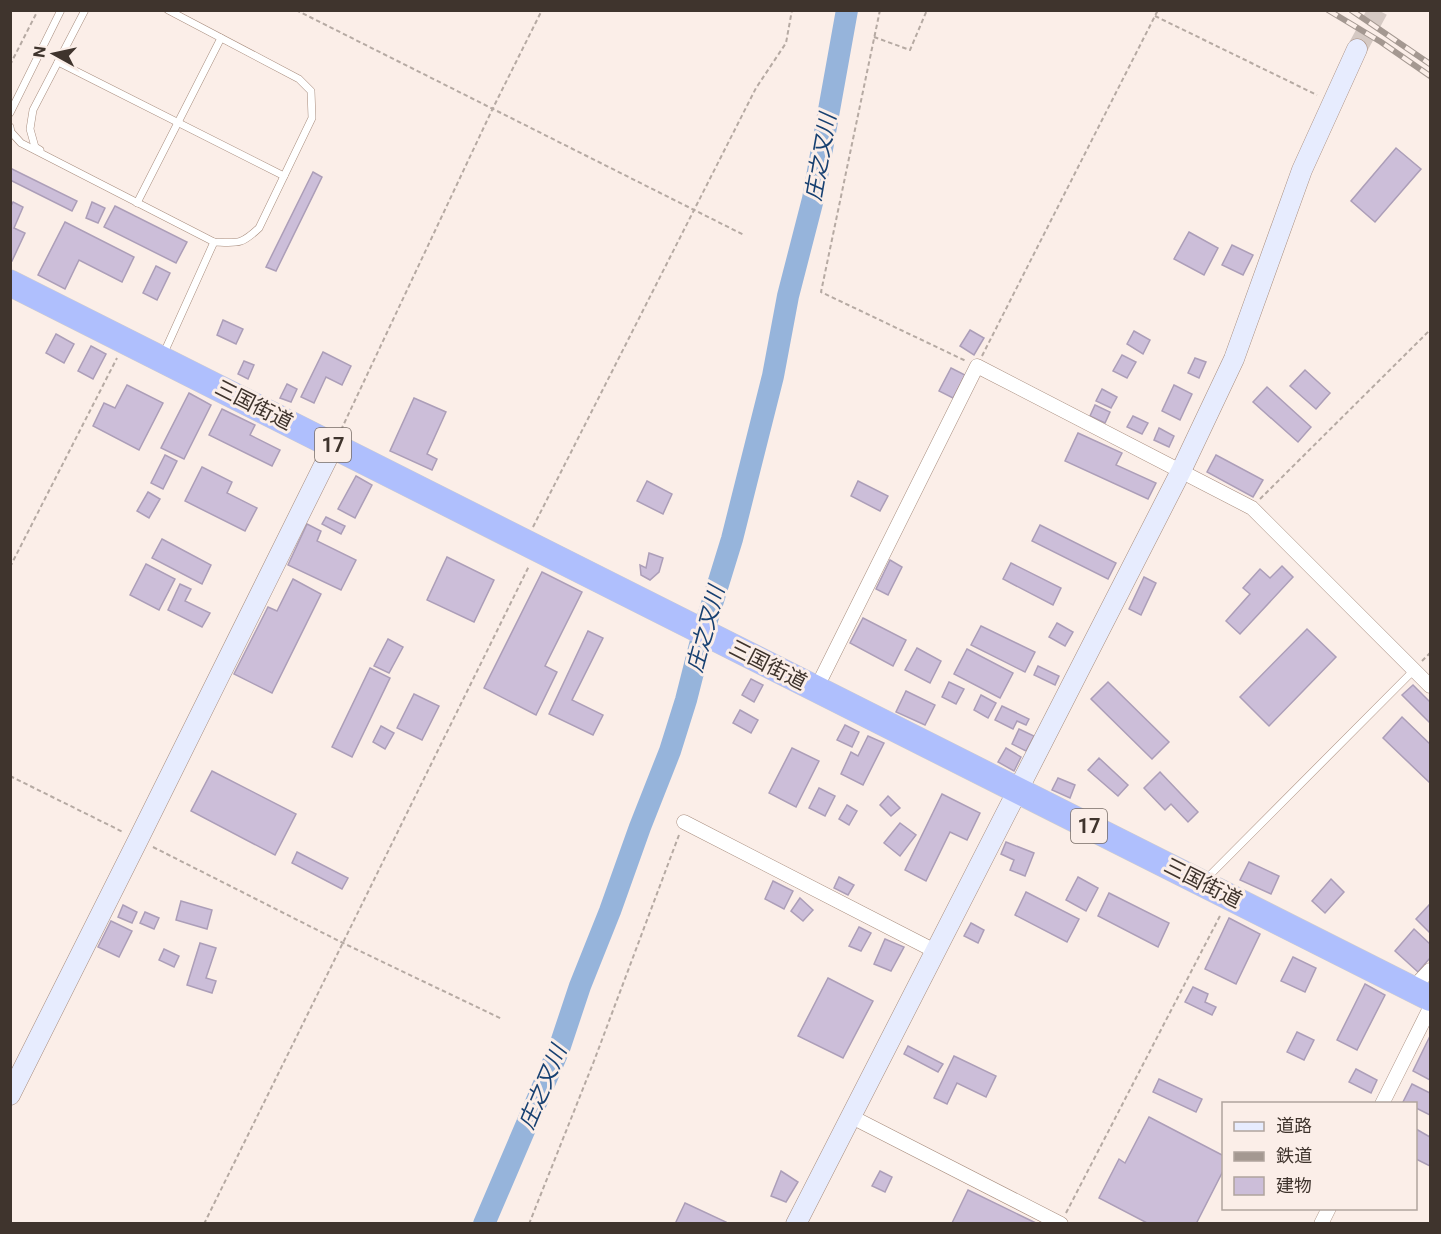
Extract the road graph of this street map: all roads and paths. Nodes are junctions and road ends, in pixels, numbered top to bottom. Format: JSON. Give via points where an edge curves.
{"nodes":[{"id":1,"x":38,"y":10,"type":"edge"},
{"id":2,"x":61,"y":10,"type":"edge"},
{"id":3,"x":85,"y":10,"type":"edge"},
{"id":4,"x":168,"y":10,"type":"edge"},
{"id":5,"x":296,"y":10,"type":"edge"},
{"id":6,"x":542,"y":10,"type":"edge"},
{"id":7,"x":792,"y":10,"type":"edge"},
{"id":8,"x":880,"y":10,"type":"edge"},
{"id":9,"x":927,"y":10,"type":"edge"},
{"id":10,"x":1158,"y":10,"type":"edge"},
{"id":11,"x":1155,"y":16,"type":"junction"},
{"id":12,"x":874,"y":37,"type":"junction"},
{"id":13,"x":221,"y":38,"type":"junction"},
{"id":14,"x":1357,"y":49,"type":"tunnel mouth"},
{"id":15,"x":58,"y":62,"type":"junction"},
{"id":16,"x":10,"y":65,"type":"edge"},
{"id":17,"x":1332,"y":102,"type":"junction"},
{"id":18,"x":492,"y":110,"type":"junction"},
{"id":19,"x":10,"y":113,"type":"edge"},
{"id":20,"x":178,"y":123,"type":"junction"},
{"id":21,"x":10,"y":127,"type":"edge"},
{"id":22,"x":46,"y":156,"type":"junction"},
{"id":23,"x":284,"y":176,"type":"junction"},
{"id":24,"x":137,"y":203,"type":"junction"},
{"id":25,"x":694,"y":210,"type":"junction"},
{"id":26,"x":744,"y":235,"type":"dead end"},
{"id":27,"x":214,"y":242,"type":"junction"},
{"id":28,"x":10,"y":283,"type":"edge"},
{"id":29,"x":1431,"y":330,"type":"edge"},
{"id":30,"x":126,"y":341,"type":"junction"},
{"id":31,"x":162,"y":358,"type":"junction"},
{"id":32,"x":977,"y":366,"type":"junction"},
{"id":33,"x":334,"y":445,"type":"junction"},
{"id":34,"x":1181,"y":471,"type":"junction"},
{"id":35,"x":1252,"y":508,"type":"junction"},
{"id":36,"x":532,"y":545,"type":"junction"},
{"id":37,"x":10,"y":567,"type":"edge"},
{"id":38,"x":1414,"y":669,"type":"junction"},
{"id":39,"x":1431,"y":686,"type":"edge"},
{"id":40,"x":816,"y":690,"type":"junction"},
{"id":41,"x":10,"y":776,"type":"edge"},
{"id":42,"x":1018,"y":790,"type":"junction"},
{"id":43,"x":684,"y":822,"type":"joint"},
{"id":44,"x":138,"y":840,"type":"junction"},
{"id":45,"x":1202,"y":883,"type":"junction"},
{"id":46,"x":1230,"y":897,"type":"junction"},
{"id":47,"x":344,"y":942,"type":"junction"},
{"id":48,"x":935,"y":951,"type":"junction"},
{"id":49,"x":1431,"y":970,"type":"edge"},
{"id":50,"x":1421,"y":993,"type":"edge"},
{"id":51,"x":1431,"y":1008,"type":"edge"},
{"id":52,"x":502,"y":1019,"type":"dead end"},
{"id":53,"x":10,"y":1095,"type":"edge"},
{"id":54,"x":1383,"y":1102,"type":"edge"},
{"id":55,"x":850,"y":1116,"type":"junction"},
{"id":56,"x":1328,"y":1210,"type":"edge"},
{"id":57,"x":1061,"y":1223,"type":"edge"},
{"id":58,"x":204,"y":1224,"type":"edge"},
{"id":59,"x":528,"y":1224,"type":"edge"},
{"id":60,"x":796,"y":1224,"type":"edge"},
{"id":61,"x":1321,"y":1224,"type":"edge"}],
"edges":[{"from":1,"to":16,"type":"path"},
{"from":2,"to":19,"type":"lane"},
{"from":3,"to":15,"type":"lane"},
{"from":4,"to":13,"type":"lane"},
{"from":5,"to":18,"type":"path"},
{"from":6,"to":18,"type":"path"},
{"from":7,"to":25,"type":"path","via":[[786,44],[756,88]]},
{"from":8,"to":12,"type":"path"},
{"from":9,"to":12,"type":"path","via":[[910,50]]},
{"from":10,"to":11,"type":"path"},
{"from":11,"to":17,"type":"path"},
{"from":11,"to":32,"type":"path"},
{"from":12,"to":32,"type":"path","via":[[820,292]]},
{"from":13,"to":20,"type":"lane"},
{"from":13,"to":23,"type":"lane","via":[[299,79],[311,91],[312,118]]},
{"from":14,"to":17,"type":"street"},
{"from":15,"to":20,"type":"lane"},
{"from":15,"to":22,"type":"lane","via":[[33,110],[30,129],[36,147]]},
{"from":17,"to":34,"type":"street","via":[[1302,170],[1234,359]]},
{"from":18,"to":25,"type":"path"},
{"from":18,"to":33,"type":"path"},
{"from":20,"to":23,"type":"lane"},
{"from":20,"to":24,"type":"lane"},
{"from":21,"to":22,"type":"lane","via":[[21,143]]},
{"from":22,"to":24,"type":"lane"},
{"from":23,"to":27,"type":"lane","via":[[259,228],[246,240]]},
{"from":24,"to":27,"type":"lane"},
{"from":25,"to":26,"type":"path"},
{"from":25,"to":36,"type":"path"},
{"from":27,"to":31,"type":"lane"},
{"from":28,"to":30,"type":"highway","name":"三国街道","number":"17"},
{"from":29,"to":35,"type":"path"},
{"from":30,"to":31,"type":"highway","name":"三国街道","number":"17"},
{"from":30,"to":37,"type":"path"},
{"from":31,"to":33,"type":"highway","name":"三国街道","number":"17"},
{"from":32,"to":34,"type":"street"},
{"from":32,"to":40,"type":"street"},
{"from":33,"to":36,"type":"highway","name":"三国街道","number":"17"},
{"from":33,"to":44,"type":"street"},
{"from":34,"to":35,"type":"street"},
{"from":34,"to":42,"type":"street"},
{"from":35,"to":38,"type":"street"},
{"from":36,"to":40,"type":"highway","name":"三国街道","number":"17"},
{"from":36,"to":47,"type":"path"},
{"from":38,"to":39,"type":"street"},
{"from":38,"to":45,"type":"lane"},
{"from":40,"to":42,"type":"highway","name":"三国街道","number":"17"},
{"from":41,"to":44,"type":"path"},
{"from":42,"to":45,"type":"highway","name":"三国街道","number":"17"},
{"from":42,"to":48,"type":"street"},
{"from":43,"to":48,"type":"street"},
{"from":43,"to":59,"type":"path"},
{"from":44,"to":47,"type":"path"},
{"from":44,"to":53,"type":"street"},
{"from":45,"to":46,"type":"highway","name":"三国街道","number":"17"},
{"from":46,"to":50,"type":"highway","name":"三国街道","number":"17"},
{"from":46,"to":57,"type":"path"},
{"from":47,"to":52,"type":"path"},
{"from":47,"to":58,"type":"path"},
{"from":48,"to":55,"type":"street"},
{"from":49,"to":50,"type":"street"},
{"from":51,"to":54,"type":"street"},
{"from":55,"to":57,"type":"street"},
{"from":55,"to":60,"type":"street"},
{"from":56,"to":61,"type":"street"}]}
